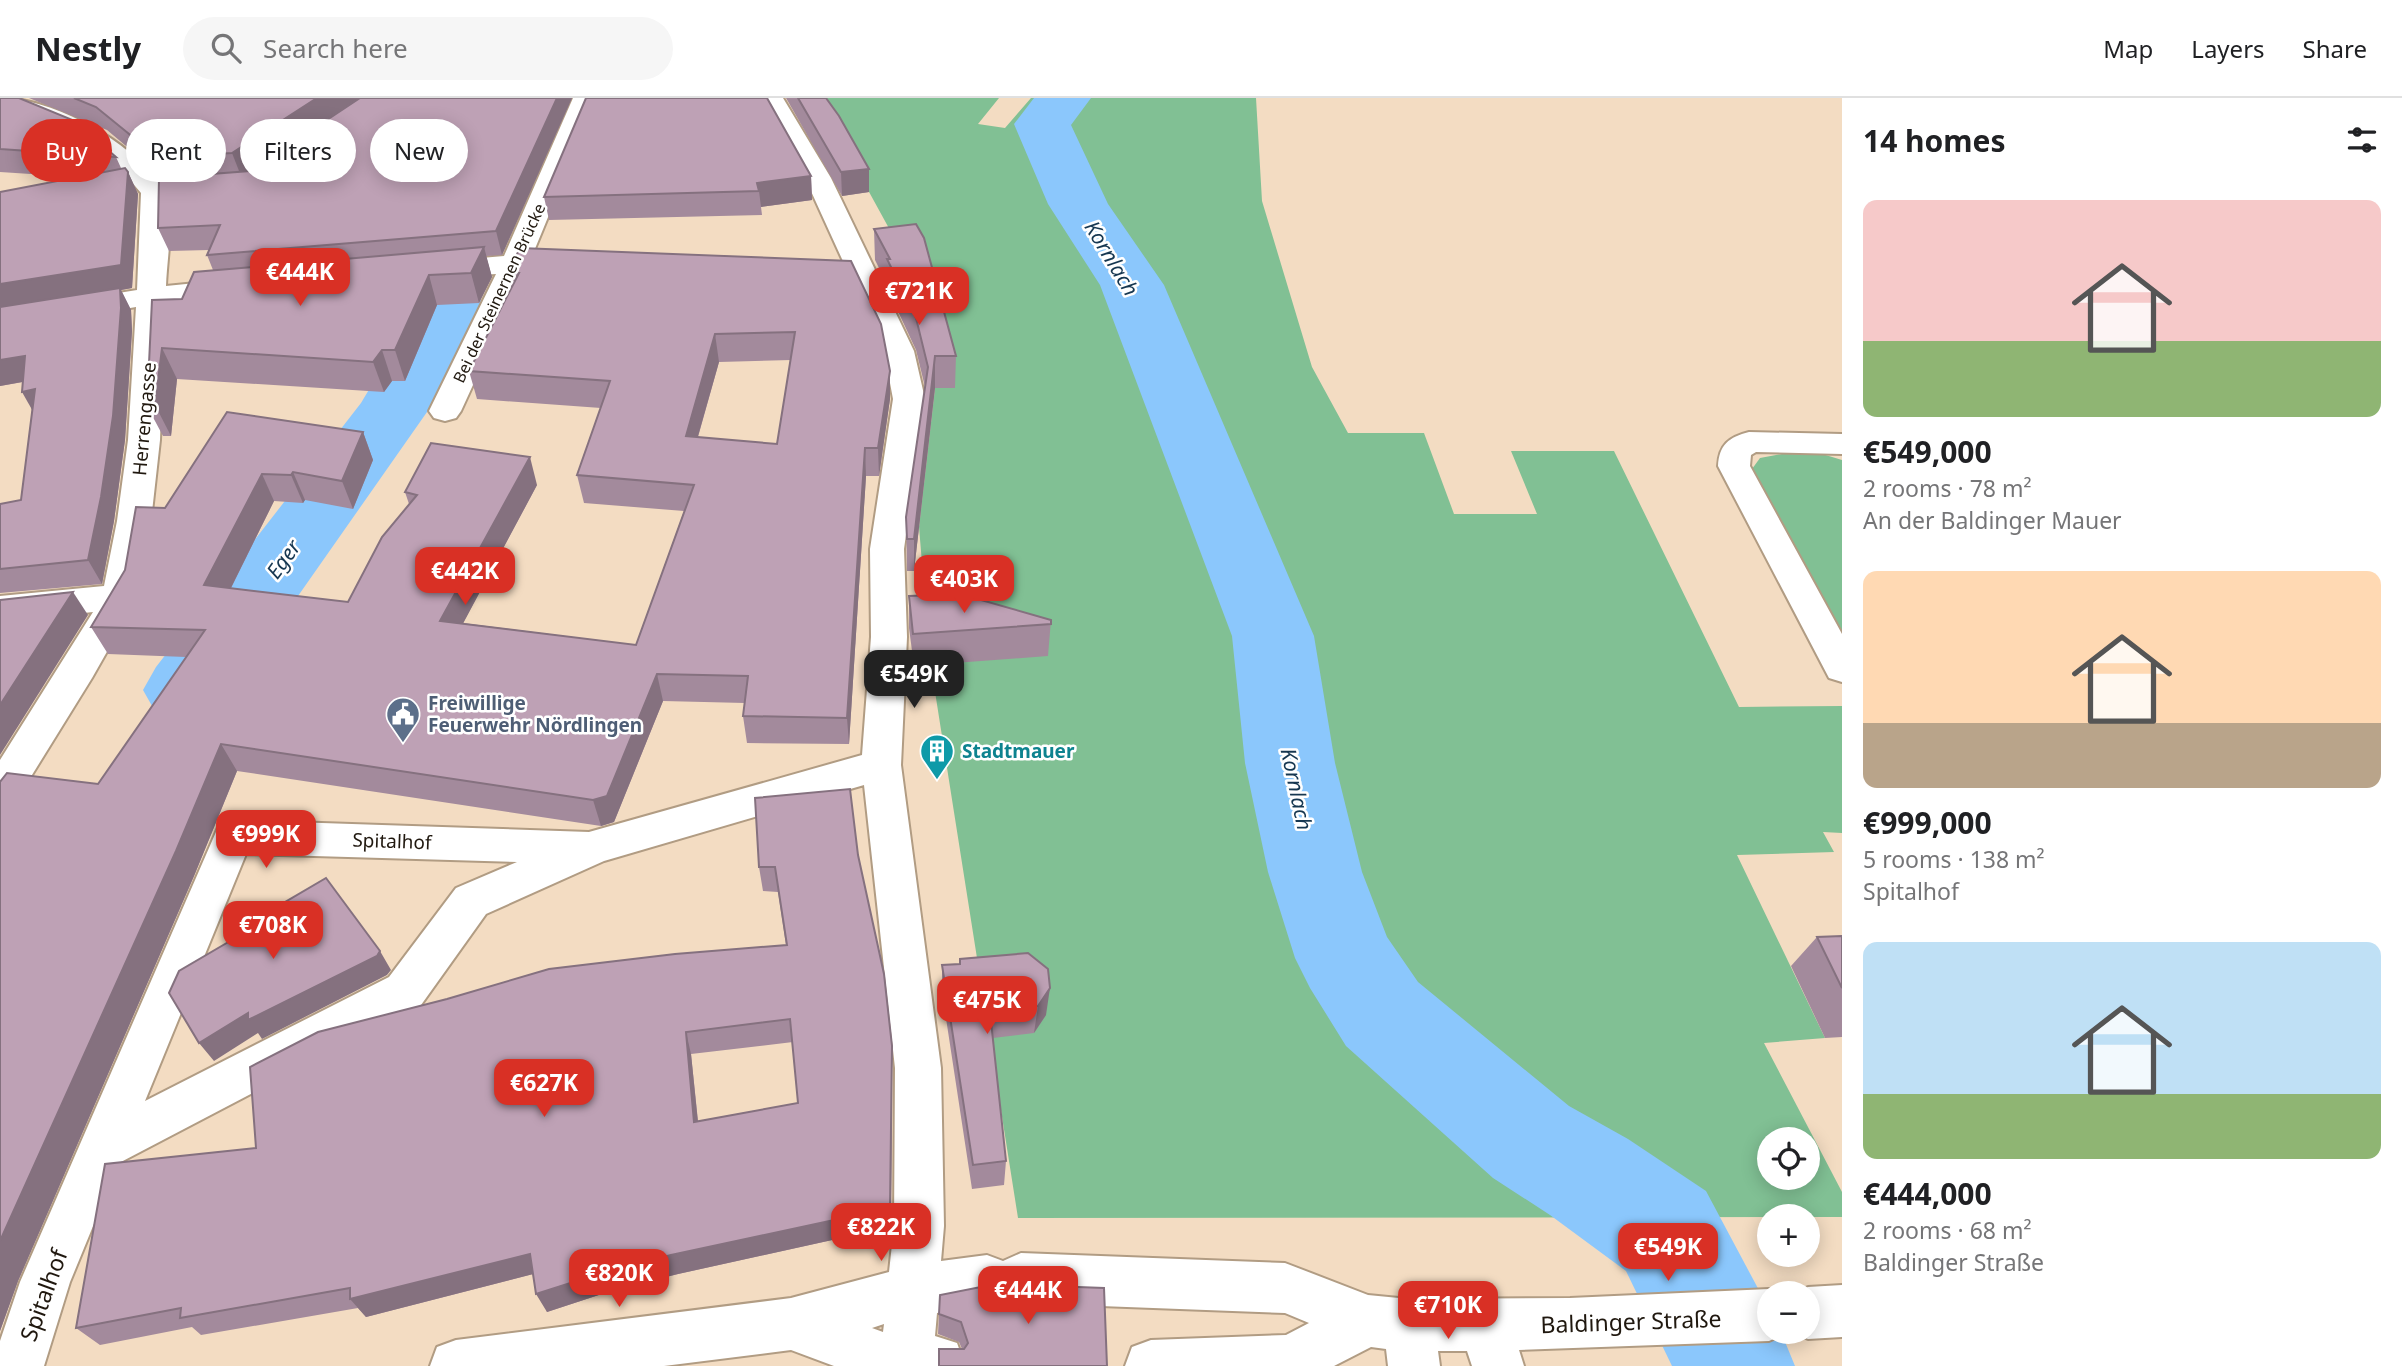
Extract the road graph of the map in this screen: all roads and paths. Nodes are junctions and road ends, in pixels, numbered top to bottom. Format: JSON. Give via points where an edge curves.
{"nodes":[{"id":1,"x":2,"y":98,"type":"edge"},
{"id":2,"x":585,"y":98,"type":"edge"},
{"id":3,"x":771,"y":98,"type":"edge"},
{"id":4,"x":515,"y":264,"type":"junction"},
{"id":5,"x":597,"y":265,"type":"edge"},
{"id":6,"x":407,"y":272,"type":"edge"},
{"id":7,"x":260,"y":286,"type":"edge"},
{"id":8,"x":152,"y":296,"type":"junction"},
{"id":9,"x":0,"y":321,"type":"edge"},
{"id":10,"x":445,"y":411,"type":"dead end"},
{"id":11,"x":1842,"y":444,"type":"edge"},
{"id":12,"x":120,"y":597,"type":"junction"},
{"id":13,"x":0,"y":609,"type":"edge"},
{"id":14,"x":1842,"y":668,"type":"edge"},
{"id":15,"x":881,"y":765,"type":"junction"},
{"id":16,"x":0,"y":793,"type":"edge"},
{"id":17,"x":594,"y":847,"type":"junction"},
{"id":18,"x":102,"y":1147,"type":"junction"},
{"id":19,"x":913,"y":1292,"type":"junction"},
{"id":20,"x":1842,"y":1311,"type":"edge"},
{"id":21,"x":1820,"y":1312,"type":"edge"},
{"id":22,"x":1757,"y":1316,"type":"edge"},
{"id":23,"x":791,"y":1324,"type":"junction"},
{"id":24,"x":1397,"y":1337,"type":"edge"},
{"id":25,"x":1491,"y":1346,"type":"edge"},
{"id":26,"x":915,"y":1365,"type":"edge"},
{"id":27,"x":18,"y":1366,"type":"edge"},
{"id":28,"x":456,"y":1366,"type":"edge"},
{"id":29,"x":1151,"y":1366,"type":"edge"}],
"edges":[{"from":1,"to":8,"type":"street","name":"Herrengasse","via":[[96,137],[168,191]]},
{"from":2,"to":4,"type":"street","name":"Bei der Steinernen Brücke"},
{"from":3,"to":15,"type":"street","via":[[818,178],[850,273],[899,351],[909,398],[887,549],[889,636]]},
{"from":4,"to":5,"type":"street"},
{"from":4,"to":6,"type":"street"},
{"from":4,"to":10,"type":"street","name":"Bei der Steinernen Brücke"},
{"from":7,"to":8,"type":"street"},
{"from":8,"to":9,"type":"street"},
{"from":8,"to":12,"type":"street","name":"Herrengasse","via":[[144,440]]},
{"from":11,"to":14,"type":"street","via":[[1748,442],[1735,451],[1734,466]]},
{"from":12,"to":13,"type":"street"},
{"from":12,"to":16,"type":"street","name":"Herrengasse"},
{"from":15,"to":17,"type":"street","name":"Spitalhof"},
{"from":15,"to":19,"type":"street","via":[[918,1068],[919,1226]]},
{"from":17,"to":18,"type":"street","name":"Spitalhof","via":[[471,901],[405,991]]},
{"from":17,"to":18,"type":"street","name":"Spitalhof","via":[[233,837]]},
{"from":18,"to":27,"type":"street","name":"Spitalhof","via":[[45,1282]]},
{"from":19,"to":23,"type":"street","name":"Baldinger Straße"},
{"from":19,"to":24,"type":"street","name":"Baldinger Straße","via":[[1004,1279],[1285,1288]]},
{"from":19,"to":26,"type":"street"},
{"from":20,"to":21,"type":"street"},
{"from":22,"to":25,"type":"street","name":"Baldinger Straße","via":[[1570,1324]]},
{"from":23,"to":26,"type":"street","name":"Baldinger Straße"},
{"from":23,"to":28,"type":"street","name":"Baldinger Straße"},
{"from":24,"to":25,"type":"street","name":"Baldinger Straße"},
{"from":24,"to":29,"type":"street","name":"Baldinger Straße","via":[[1289,1362]]}]}
